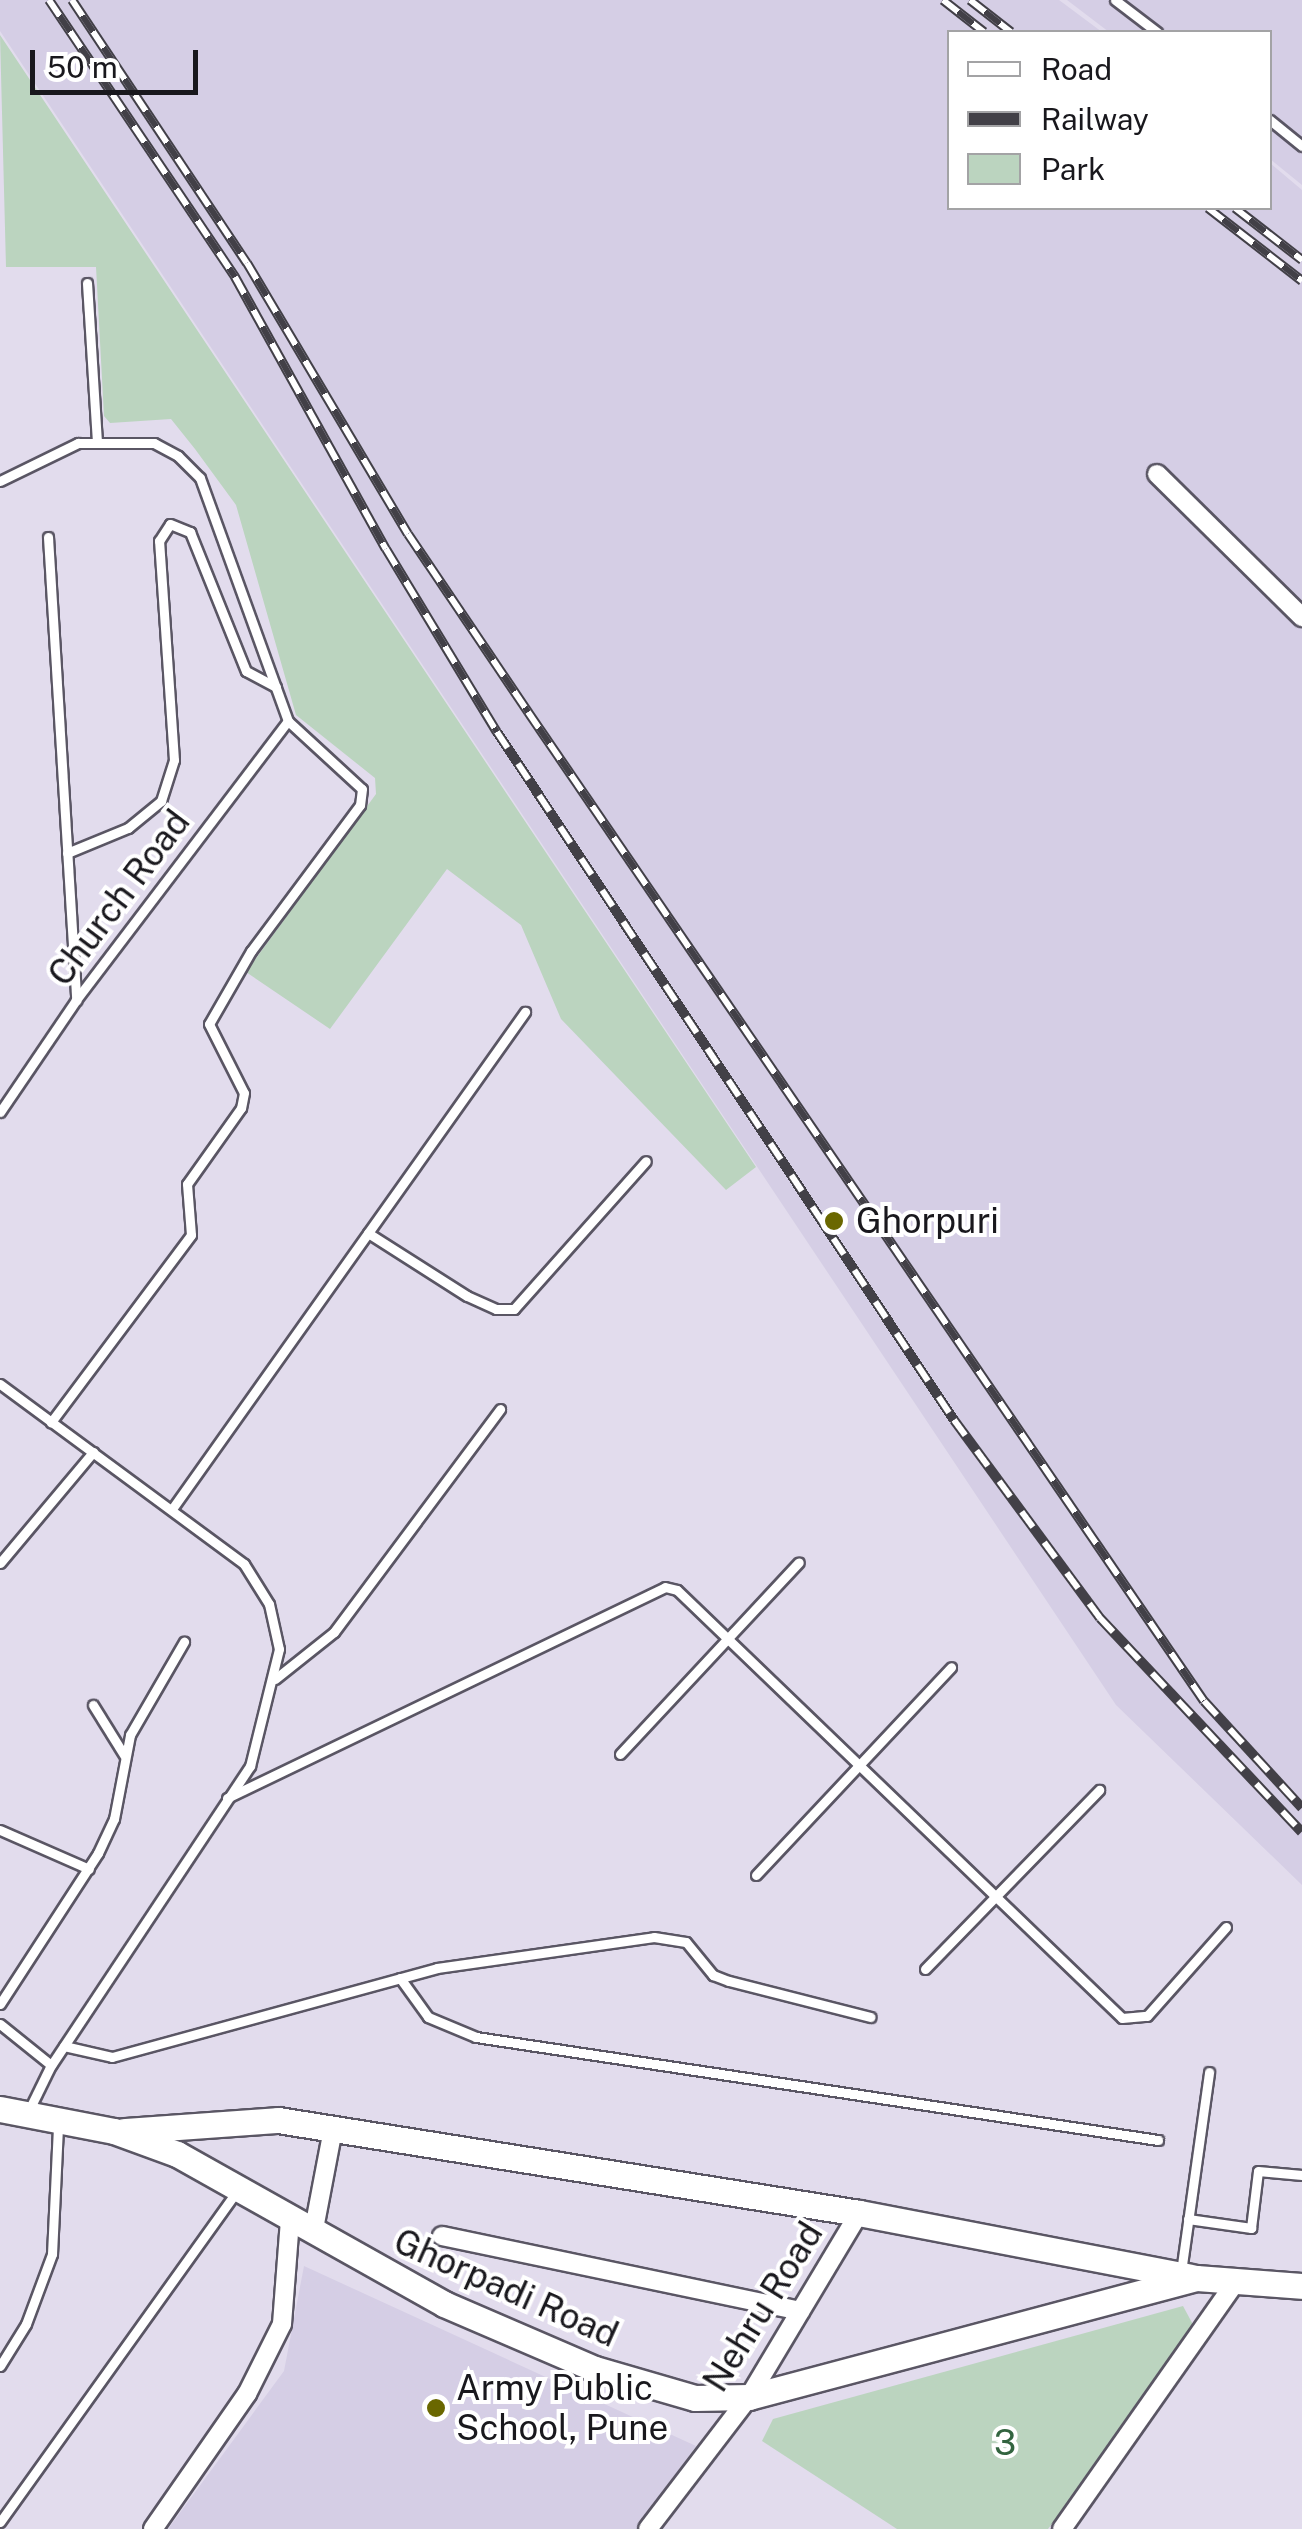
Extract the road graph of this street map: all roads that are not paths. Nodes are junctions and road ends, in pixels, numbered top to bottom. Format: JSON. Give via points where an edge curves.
{"nodes":[{"id":1,"x":1115,"y":0,"type":"edge"},
{"id":2,"x":1153,"y":30,"type":"edge"},
{"id":3,"x":1272,"y":122,"type":"edge"},
{"id":4,"x":1302,"y":146,"type":"edge"},
{"id":5,"x":87,"y":283,"type":"dead end"},
{"id":6,"x":97,"y":442,"type":"junction"},
{"id":7,"x":1156,"y":474,"type":"dead end"},
{"id":8,"x":0,"y":481,"type":"edge"},
{"id":9,"x":48,"y":536,"type":"dead end"},
{"id":10,"x":1302,"y":616,"type":"edge"},
{"id":11,"x":276,"y":687,"type":"junction"},
{"id":12,"x":288,"y":721,"type":"junction"},
{"id":13,"x":67,"y":853,"type":"junction"},
{"id":14,"x":76,"y":1000,"type":"junction"},
{"id":15,"x":526,"y":1012,"type":"dead end"},
{"id":16,"x":0,"y":1112,"type":"edge"},
{"id":17,"x":646,"y":1161,"type":"dead end"},
{"id":18,"x":368,"y":1233,"type":"junction"},
{"id":19,"x":0,"y":1384,"type":"edge"},
{"id":20,"x":500,"y":1409,"type":"dead end"},
{"id":21,"x":50,"y":1422,"type":"junction"},
{"id":22,"x":92,"y":1452,"type":"junction"},
{"id":23,"x":172,"y":1508,"type":"junction"},
{"id":24,"x":798,"y":1562,"type":"dead end"},
{"id":25,"x":0,"y":1564,"type":"edge"},
{"id":26,"x":728,"y":1638,"type":"junction"},
{"id":27,"x":184,"y":1642,"type":"dead end"},
{"id":28,"x":950,"y":1668,"type":"dead end"},
{"id":29,"x":275,"y":1679,"type":"junction"},
{"id":30,"x":93,"y":1705,"type":"dead end"},
{"id":31,"x":620,"y":1754,"type":"dead end"},
{"id":32,"x":124,"y":1755,"type":"junction"},
{"id":33,"x":860,"y":1764,"type":"junction"},
{"id":34,"x":1099,"y":1790,"type":"dead end"},
{"id":35,"x":227,"y":1798,"type":"junction"},
{"id":36,"x":0,"y":1830,"type":"edge"},
{"id":37,"x":89,"y":1869,"type":"junction"},
{"id":38,"x":756,"y":1875,"type":"dead end"},
{"id":39,"x":997,"y":1896,"type":"junction"},
{"id":40,"x":1226,"y":1927,"type":"dead end"},
{"id":41,"x":924,"y":1969,"type":"dead end"},
{"id":42,"x":400,"y":1978,"type":"junction"},
{"id":43,"x":0,"y":2004,"type":"edge"},
{"id":44,"x":870,"y":2016,"type":"dead end"},
{"id":45,"x":0,"y":2024,"type":"edge"},
{"id":46,"x":64,"y":2046,"type":"junction"},
{"id":47,"x":51,"y":2065,"type":"junction"},
{"id":48,"x":1209,"y":2072,"type":"dead end"},
{"id":49,"x":0,"y":2109,"type":"edge"},
{"id":50,"x":27,"y":2114,"type":"junction"},
{"id":51,"x":58,"y":2122,"type":"junction"},
{"id":52,"x":333,"y":2129,"type":"junction"},
{"id":53,"x":114,"y":2132,"type":"junction"},
{"id":54,"x":1158,"y":2140,"type":"dead end"},
{"id":55,"x":1302,"y":2175,"type":"edge"},
{"id":56,"x":240,"y":2187,"type":"junction"},
{"id":57,"x":860,"y":2213,"type":"junction"},
{"id":58,"x":1188,"y":2219,"type":"junction"},
{"id":59,"x":290,"y":2220,"type":"junction"},
{"id":60,"x":313,"y":2234,"type":"junction"},
{"id":61,"x":442,"y":2236,"type":"dead end"},
{"id":62,"x":1188,"y":2276,"type":"junction"},
{"id":63,"x":1236,"y":2281,"type":"junction"},
{"id":64,"x":1302,"y":2286,"type":"edge"},
{"id":65,"x":800,"y":2310,"type":"junction"},
{"id":66,"x":0,"y":2366,"type":"edge"},
{"id":67,"x":749,"y":2397,"type":"junction"},
{"id":68,"x":0,"y":2522,"type":"edge"},
{"id":69,"x":153,"y":2529,"type":"edge"},
{"id":70,"x":648,"y":2529,"type":"edge"},
{"id":71,"x":1062,"y":2529,"type":"edge"}],
"edges":[{"from":1,"to":2,"type":"lane"},
{"from":3,"to":4,"type":"lane"},
{"from":5,"to":6,"type":"lane"},
{"from":6,"to":8,"type":"lane","via":[[78,444]]},
{"from":6,"to":11,"type":"lane","via":[[154,444],[200,478]]},
{"from":7,"to":10,"type":"street"},
{"from":9,"to":13,"type":"lane"},
{"from":11,"to":12,"type":"lane"},
{"from":11,"to":13,"type":"lane","via":[[246,670],[190,532],[170,524],[159,542],[170,652],[170,774],[161,801],[128,828]]},
{"from":12,"to":14,"type":"lane","name":"Church Road"},
{"from":12,"to":21,"type":"lane","via":[[355,776],[360,804],[251,951],[209,1024],[244,1093],[241,1108],[186,1184],[191,1235]]},
{"from":13,"to":14,"type":"lane"},
{"from":14,"to":16,"type":"lane","name":"Church Road"},
{"from":15,"to":18,"type":"lane"},
{"from":17,"to":18,"type":"lane","via":[[514,1309],[467,1296]]},
{"from":18,"to":23,"type":"lane"},
{"from":19,"to":21,"type":"lane"},
{"from":20,"to":29,"type":"lane","via":[[334,1632]]},
{"from":21,"to":22,"type":"lane"},
{"from":22,"to":23,"type":"lane"},
{"from":22,"to":25,"type":"lane"},
{"from":23,"to":29,"type":"lane","via":[[258,1581],[279,1649]]},
{"from":24,"to":26,"type":"lane"},
{"from":26,"to":31,"type":"lane"},
{"from":26,"to":33,"type":"lane"},
{"from":26,"to":35,"type":"lane","via":[[677,1590],[650,1590]]},
{"from":27,"to":32,"type":"lane","via":[[138,1717]]},
{"from":28,"to":33,"type":"lane"},
{"from":29,"to":35,"type":"lane","via":[[250,1766]]},
{"from":30,"to":32,"type":"lane"},
{"from":32,"to":37,"type":"lane","via":[[114,1819]]},
{"from":33,"to":38,"type":"lane"},
{"from":33,"to":39,"type":"lane"},
{"from":34,"to":39,"type":"lane"},
{"from":35,"to":46,"type":"lane"},
{"from":36,"to":37,"type":"lane"},
{"from":37,"to":43,"type":"lane"},
{"from":39,"to":40,"type":"lane","via":[[1109,2008],[1136,2021]]},
{"from":39,"to":41,"type":"lane"},
{"from":42,"to":44,"type":"lane","via":[[669,1938],[698,1950],[713,1975],[728,1981]]},
{"from":42,"to":46,"type":"lane","via":[[112,2057]]},
{"from":42,"to":54,"type":"lane","via":[[428,2017],[476,2037]]},
{"from":45,"to":47,"type":"lane"},
{"from":46,"to":47,"type":"lane"},
{"from":47,"to":50,"type":"lane"},
{"from":48,"to":58,"type":"lane"},
{"from":49,"to":50,"type":"main road","name":"Ghorpadi Road"},
{"from":50,"to":51,"type":"main road","name":"Ghorpadi Road"},
{"from":51,"to":53,"type":"main road","name":"Ghorpadi Road"},
{"from":51,"to":66,"type":"lane","via":[[52,2254],[26,2324]]},
{"from":52,"to":53,"type":"main road","via":[[278,2120]]},
{"from":52,"to":57,"type":"main road"},
{"from":52,"to":60,"type":"street"},
{"from":53,"to":56,"type":"main road","name":"Ghorpadi Road"},
{"from":55,"to":58,"type":"lane","via":[[1258,2170],[1251,2228]]},
{"from":56,"to":59,"type":"main road","name":"Ghorpadi Road"},
{"from":56,"to":68,"type":"lane"},
{"from":57,"to":62,"type":"main road"},
{"from":57,"to":65,"type":"street","name":"Nehru Road"},
{"from":58,"to":62,"type":"lane"},
{"from":59,"to":60,"type":"main road","name":"Ghorpadi Road"},
{"from":59,"to":69,"type":"street","via":[[282,2324],[246,2394]]},
{"from":60,"to":67,"type":"main road","name":"Ghorpadi Road","via":[[444,2304],[595,2369],[695,2398]]},
{"from":61,"to":65,"type":"street"},
{"from":62,"to":63,"type":"main road","name":"Ghorpadi Road"},
{"from":62,"to":67,"type":"main road","name":"Ghorpadi Road"},
{"from":63,"to":64,"type":"main road","name":"Ghorpadi Road"},
{"from":63,"to":71,"type":"street"},
{"from":65,"to":67,"type":"street","name":"Nehru Road"},
{"from":67,"to":70,"type":"street","name":"Nehru Road"}]}
